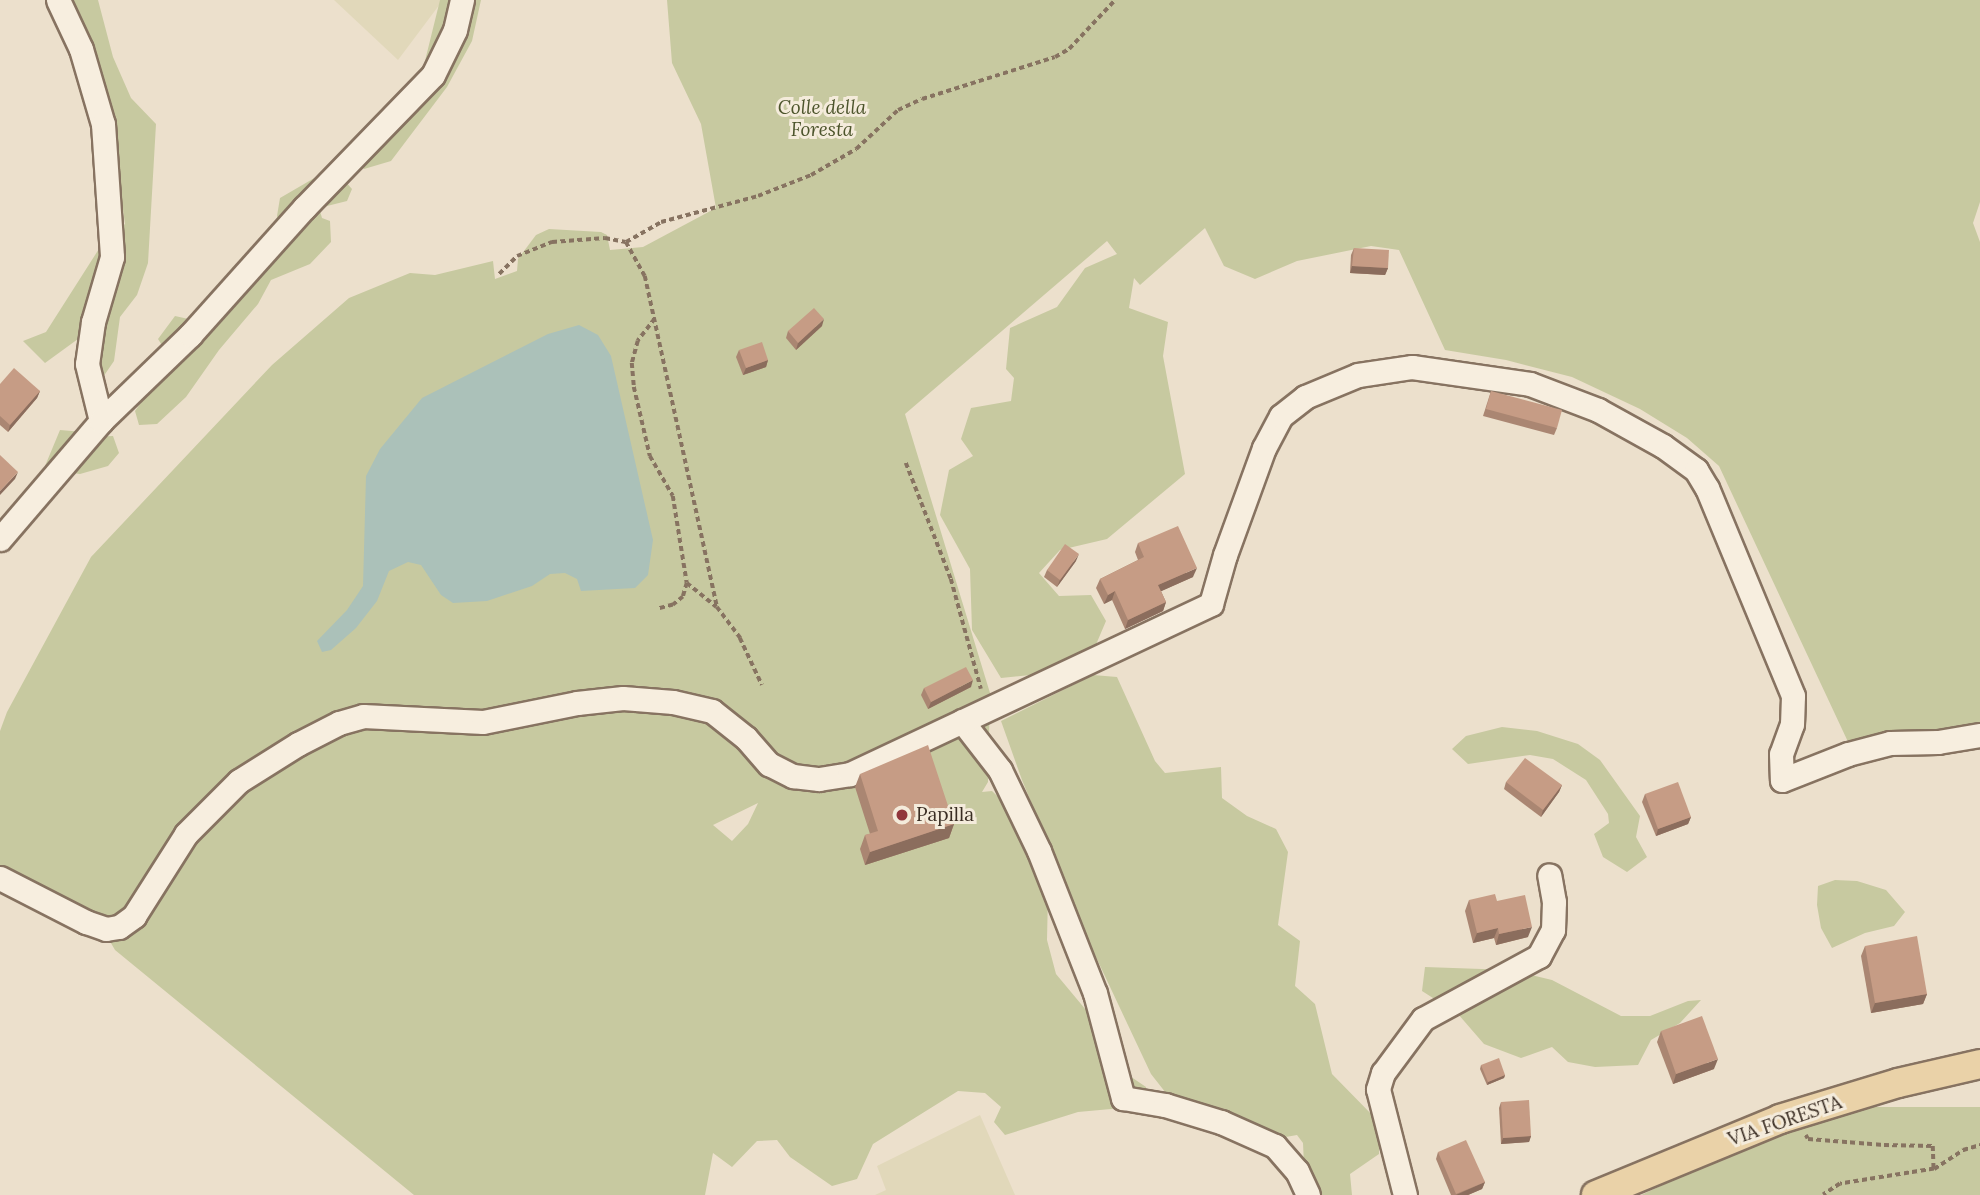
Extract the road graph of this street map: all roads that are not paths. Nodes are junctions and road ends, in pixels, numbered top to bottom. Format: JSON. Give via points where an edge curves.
{"nodes":[{"id":1,"x":58,"y":0,"type":"edge"},
{"id":2,"x":462,"y":0,"type":"edge"},
{"id":3,"x":101,"y":421,"type":"junction"},
{"id":4,"x":0,"y":538,"type":"edge"},
{"id":5,"x":971,"y":716,"type":"junction"},
{"id":6,"x":1980,"y":735,"type":"edge"},
{"id":7,"x":1549,"y":875,"type":"dead end"},
{"id":8,"x":0,"y":878,"type":"edge"},
{"id":9,"x":1980,"y":1064,"type":"edge"},
{"id":10,"x":1308,"y":1195,"type":"edge"},
{"id":11,"x":1405,"y":1195,"type":"edge"},
{"id":12,"x":1596,"y":1195,"type":"edge"}],
"edges":[{"from":1,"to":3,"type":"street","via":[[81,49],[103,124],[112,257],[93,322],[87,364]]},
{"from":2,"to":3,"type":"street","via":[[455,30],[433,75],[190,335]]},
{"from":3,"to":4,"type":"street"},
{"from":5,"to":6,"type":"street","via":[[1211,604],[1264,448],[1281,416],[1305,397],[1358,375],[1412,367],[1530,384],[1598,410],[1696,470],[1793,696],[1782,780],[1889,743]]},
{"from":5,"to":8,"type":"street","via":[[850,774],[819,779],[793,776],[769,764],[712,711],[673,702],[624,698],[483,722],[363,716],[298,744],[239,781],[186,834],[134,916],[119,927],[106,929],[86,922]]},
{"from":5,"to":10,"type":"street","via":[[1039,851],[1095,993],[1123,1098],[1221,1122],[1275,1146],[1297,1171]]},
{"from":7,"to":11,"type":"street","via":[[1553,930],[1539,956],[1423,1018],[1383,1073],[1378,1088]]},
{"from":9,"to":12,"type":"main road","name":"VIA FORESTA","via":[[1794,1115]]}]}
